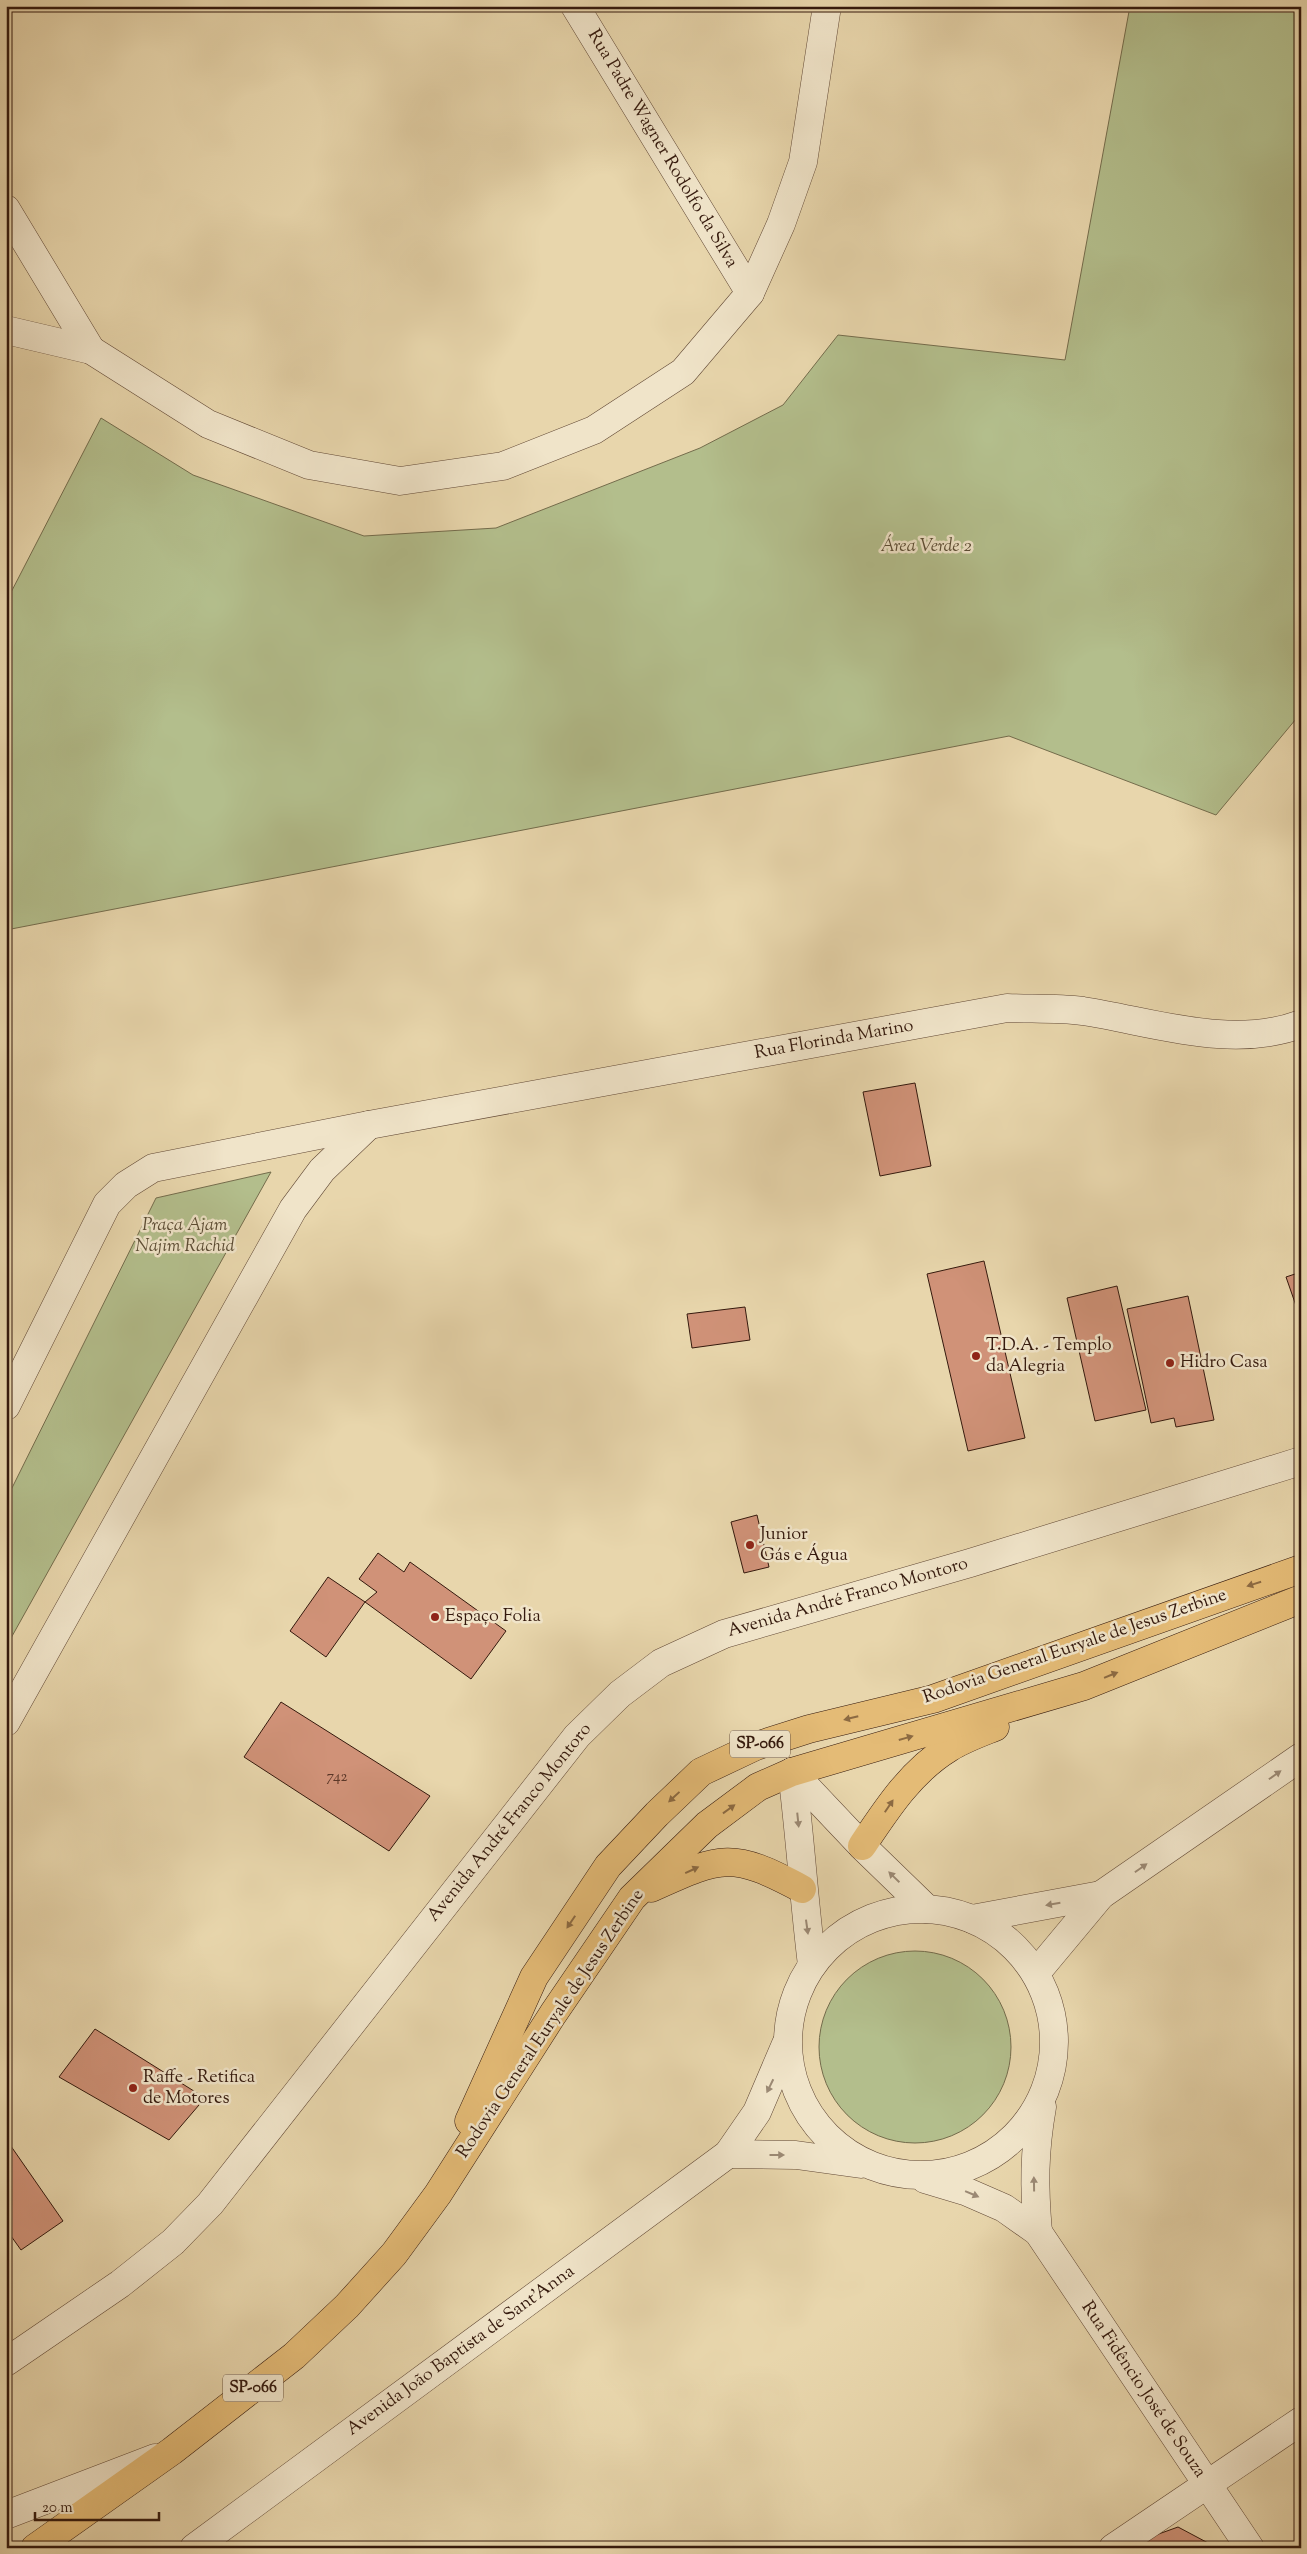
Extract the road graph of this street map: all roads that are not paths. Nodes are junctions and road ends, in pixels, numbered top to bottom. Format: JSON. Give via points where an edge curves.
{"nodes":[{"id":1,"x":575,"y":6,"type":"edge"},
{"id":2,"x":827,"y":6,"type":"edge"},
{"id":3,"x":6,"y":209,"type":"edge"},
{"id":4,"x":750,"y":293,"type":"junction"},
{"id":5,"x":6,"y":330,"type":"edge"},
{"id":6,"x":92,"y":350,"type":"junction"},
{"id":7,"x":1301,"y":1024,"type":"edge"},
{"id":8,"x":369,"y":1125,"type":"junction"},
{"id":9,"x":6,"y":1406,"type":"edge"},
{"id":10,"x":1301,"y":1461,"type":"edge"},
{"id":11,"x":1301,"y":1569,"type":"edge"},
{"id":12,"x":1301,"y":1598,"type":"edge"},
{"id":13,"x":1084,"y":1686,"type":"junction"},
{"id":14,"x":933,"y":1699,"type":"junction"},
{"id":15,"x":6,"y":1722,"type":"edge"},
{"id":16,"x":1301,"y":1757,"type":"edge"},
{"id":17,"x":701,"y":1772,"type":"junction"},
{"id":18,"x":792,"y":1772,"type":"junction"},
{"id":19,"x":862,"y":1846,"type":"junction"},
{"id":20,"x":802,"y":1889,"type":"junction"},
{"id":21,"x":1101,"y":1895,"type":"junction"},
{"id":22,"x":632,"y":1898,"type":"junction"},
{"id":23,"x":927,"y":1909,"type":"junction"},
{"id":24,"x":972,"y":1919,"type":"junction"},
{"id":25,"x":812,"y":1965,"type":"junction"},
{"id":26,"x":1036,"y":1973,"type":"junction"},
{"id":27,"x":788,"y":2040,"type":"junction"},
{"id":28,"x":1044,"y":2096,"type":"junction"},
{"id":29,"x":728,"y":2154,"type":"junction"},
{"id":30,"x":870,"y":2165,"type":"junction"},
{"id":31,"x":909,"y":2175,"type":"junction"},
{"id":32,"x":438,"y":2194,"type":"junction"},
{"id":33,"x":1038,"y":2232,"type":"junction"},
{"id":34,"x":6,"y":2362,"type":"edge"},
{"id":35,"x":1301,"y":2420,"type":"edge"},
{"id":36,"x":172,"y":2451,"type":"junction"},
{"id":37,"x":1206,"y":2485,"type":"junction"},
{"id":38,"x":6,"y":2515,"type":"edge"},
{"id":39,"x":35,"y":2548,"type":"edge"},
{"id":40,"x":194,"y":2548,"type":"edge"},
{"id":41,"x":1112,"y":2548,"type":"edge"},
{"id":42,"x":1250,"y":2548,"type":"edge"}],
"edges":[{"from":1,"to":4,"type":"street","name":"Rua Padre Wagner Rodolfo da Silva"},
{"from":2,"to":4,"type":"street","via":[[803,162],[781,224]]},
{"from":3,"to":6,"type":"street"},
{"from":4,"to":6,"type":"street","via":[[683,372],[594,430],[503,466],[400,480],[309,465],[208,424]]},
{"from":5,"to":6,"type":"street"},
{"from":7,"to":8,"type":"street","name":"Rua Florinda Marino","via":[[1278,1033],[1211,1035],[1081,1011],[1007,1008]]},
{"from":8,"to":9,"type":"street","via":[[153,1168],[126,1185],[107,1204]]},
{"from":8,"to":15,"type":"street","via":[[322,1170],[293,1208]]},
{"from":10,"to":34,"type":"street","name":"Avenida André Franco Montoro","via":[[970,1563],[724,1634],[661,1663],[620,1694],[576,1736],[210,2204],[173,2242],[120,2284]]},
{"from":11,"to":14,"type":"main road","name":"Rodovia General Euryale de Jesus Zerbine","number":"SP-066","one_way":true},
{"from":13,"to":12,"type":"main road","name":"Rodovia General Euryale de Jesus Zerbine","number":"SP-066","one_way":true},
{"from":18,"to":13,"type":"main road","name":"Rodovia General Euryale de Jesus Zerbine","number":"SP-066","one_way":true},
{"from":19,"to":13,"type":"main road","one_way":true,"via":[[894,1798],[925,1766],[949,1748]]},
{"from":14,"to":17,"type":"main road","name":"Rodovia General Euryale de Jesus Zerbine","number":"SP-066","one_way":true,"via":[[809,1728],[756,1746]]},
{"from":14,"to":18,"type":"main road","via":[[876,1732]]},
{"from":21,"to":16,"type":"street","one_way":true},
{"from":17,"to":18,"type":"main road"},
{"from":17,"to":32,"type":"main road","name":"Rodovia General Euryale de Jesus Zerbine","number":"SP-066","one_way":true,"via":[[608,1866],[534,1976],[499,2049]]},
{"from":18,"to":19,"type":"street"},
{"from":18,"to":20,"type":"street","one_way":true},
{"from":22,"to":18,"type":"main road","name":"Rodovia General Euryale de Jesus Zerbine","number":"SP-066","one_way":true,"via":[[707,1825],[758,1787]]},
{"from":23,"to":19,"type":"street","one_way":true},
{"from":22,"to":20,"type":"main road","one_way":true,"via":[[702,1865],[724,1861],[749,1863]]},
{"from":20,"to":25,"type":"street","one_way":true},
{"from":21,"to":24,"type":"street","one_way":true},
{"from":21,"to":26,"type":"street"},
{"from":22,"to":32,"type":"main road","name":"Rodovia General Euryale de Jesus Zerbine","number":"SP-066"},
{"from":23,"to":24,"type":"street"},
{"from":23,"to":25,"type":"street","via":[[883,1914],[843,1934]]},
{"from":24,"to":26,"type":"street","via":[[1008,1941]]},
{"from":25,"to":27,"type":"street","via":[[794,2001]]},
{"from":26,"to":28,"type":"street","via":[[1052,2013],[1055,2054]]},
{"from":27,"to":29,"type":"street","name":"Avenida João Baptista de Sant'Anna","one_way":true,"via":[[757,2112]]},
{"from":27,"to":30,"type":"street","via":[[793,2079],[810,2115],[836,2144]]},
{"from":28,"to":31,"type":"street","via":[[1022,2131],[990,2157],[951,2172]]},
{"from":33,"to":28,"type":"street","name":"Rua Fidêncio José de Souza","one_way":true,"via":[[1034,2183]]},
{"from":29,"to":30,"type":"street","one_way":true,"via":[[796,2155]]},
{"from":29,"to":40,"type":"street","name":"Avenida João Baptista de Sant'Anna"},
{"from":30,"to":31,"type":"street","name":"Rua Fidêncio José de Souza"},
{"from":31,"to":33,"type":"street","name":"Rua Fidêncio José de Souza","one_way":true,"via":[[965,2191],[1004,2208]]},
{"from":32,"to":36,"type":"main road","name":"Rodovia General Euryale de Jesus Zerbine","number":"SP-066","via":[[394,2254],[347,2306],[294,2356]]},
{"from":33,"to":37,"type":"street","name":"Rua Fidêncio José de Souza"},
{"from":35,"to":37,"type":"street"},
{"from":36,"to":38,"type":"street"},
{"from":36,"to":39,"type":"main road","name":"Rodovia General Euryale de Jesus Zerbine","number":"SP-066"},
{"from":37,"to":41,"type":"street"},
{"from":37,"to":42,"type":"street","name":"Rua Fidêncio José de Souza"}]}
